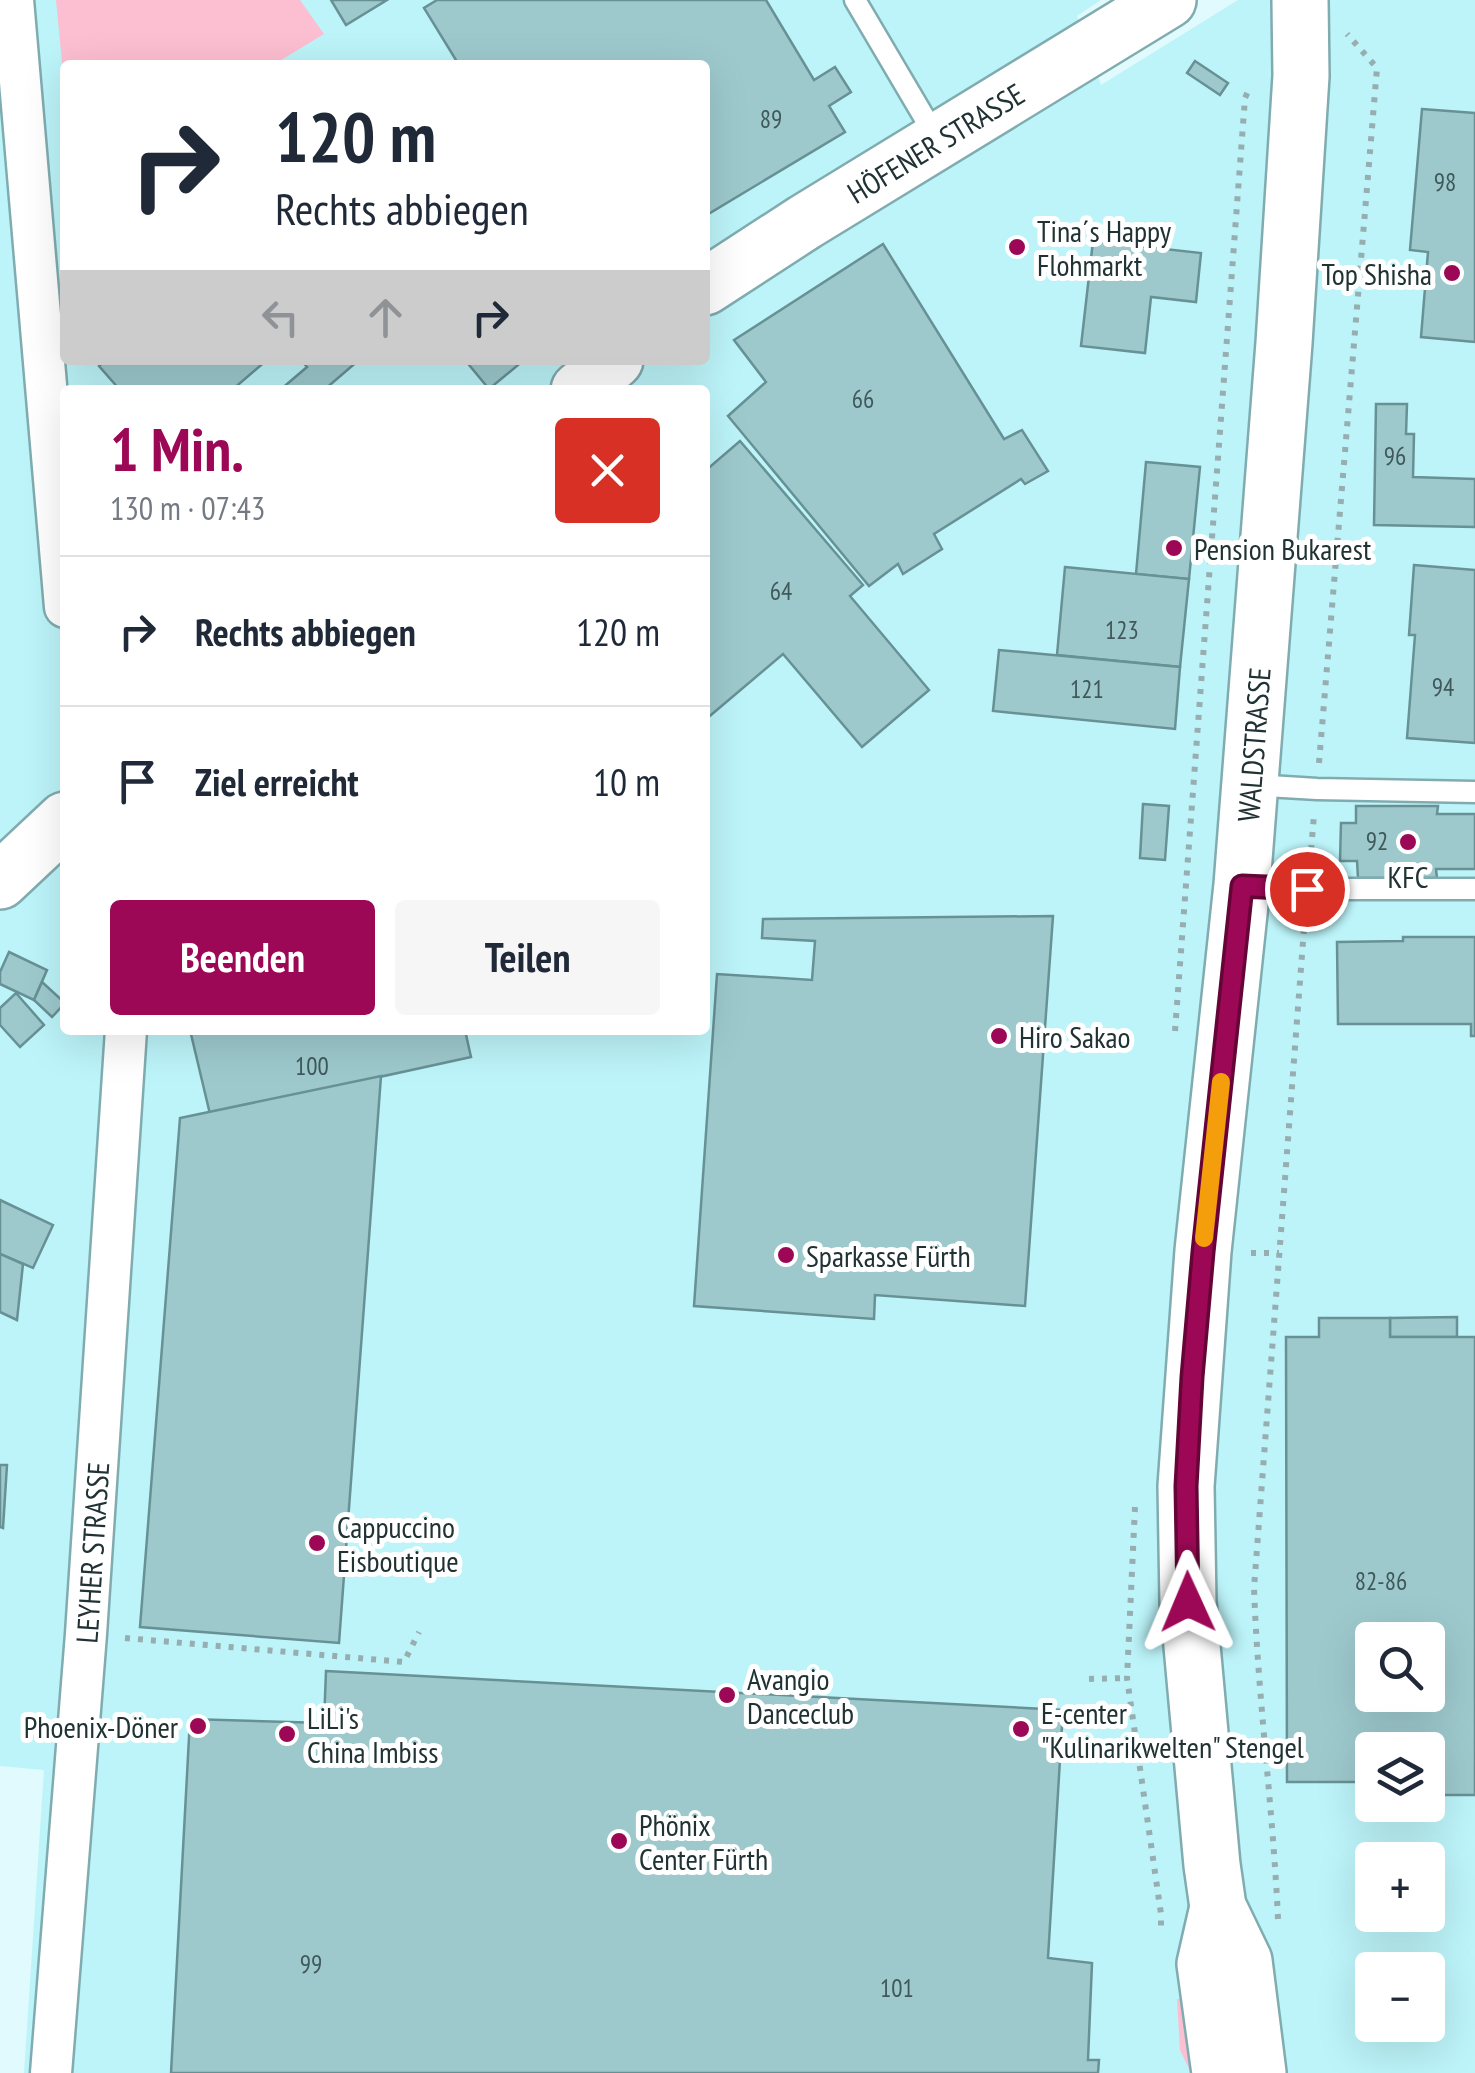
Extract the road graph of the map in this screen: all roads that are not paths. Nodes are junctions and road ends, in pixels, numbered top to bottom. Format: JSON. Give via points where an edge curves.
{"nodes":[{"id":1,"x":12,"y":0,"type":"edge"},
{"id":2,"x":855,"y":0,"type":"edge"},
{"id":3,"x":1168,"y":0,"type":"edge"},
{"id":4,"x":1320,"y":14,"type":"edge"},
{"id":5,"x":938,"y":141,"type":"junction"},
{"id":6,"x":710,"y":284,"type":"edge"},
{"id":7,"x":608,"y":365,"type":"edge"},
{"id":8,"x":585,"y":385,"type":"edge"},
{"id":9,"x":60,"y":550,"type":"edge"},
{"id":10,"x":1250,"y":785,"type":"junction"},
{"id":11,"x":1475,"y":792,"type":"edge"},
{"id":12,"x":60,"y":825,"type":"edge"},
{"id":13,"x":0,"y":881,"type":"edge"},
{"id":14,"x":1242,"y":886,"type":"junction"},
{"id":15,"x":1475,"y":889,"type":"edge"},
{"id":16,"x":126,"y":1035,"type":"edge"},
{"id":17,"x":1218,"y":1907,"type":"junction"},
{"id":18,"x":50,"y":2073,"type":"edge"},
{"id":19,"x":1220,"y":2073,"type":"edge"},
{"id":20,"x":1258,"y":2073,"type":"edge"}],
"edges":[{"from":1,"to":9,"type":"street"},
{"from":2,"to":5,"type":"lane"},
{"from":3,"to":5,"type":"street","name":"HÖFENER STRASSE"},
{"from":4,"to":10,"type":"street","name":"WALDSTRASSE","via":[[1301,76]]},
{"from":5,"to":6,"type":"street","name":"HÖFENER STRASSE"},
{"from":7,"to":8,"type":"street"},
{"from":10,"to":11,"type":"lane"},
{"from":10,"to":14,"type":"street","name":"WALDSTRASSE"},
{"from":12,"to":13,"type":"street"},
{"from":14,"to":15,"type":"lane"},
{"from":14,"to":17,"type":"street","name":"WALDSTRASSE","via":[[1186,1486],[1188,1602]]},
{"from":16,"to":18,"type":"street","name":"LEYHER STRASSE"},
{"from":17,"to":19,"type":"street","name":"WALDSTRASSE","via":[[1205,1964]]},
{"from":17,"to":20,"type":"street","name":"WALDSTRASSE","via":[[1244,1961]]}]}
